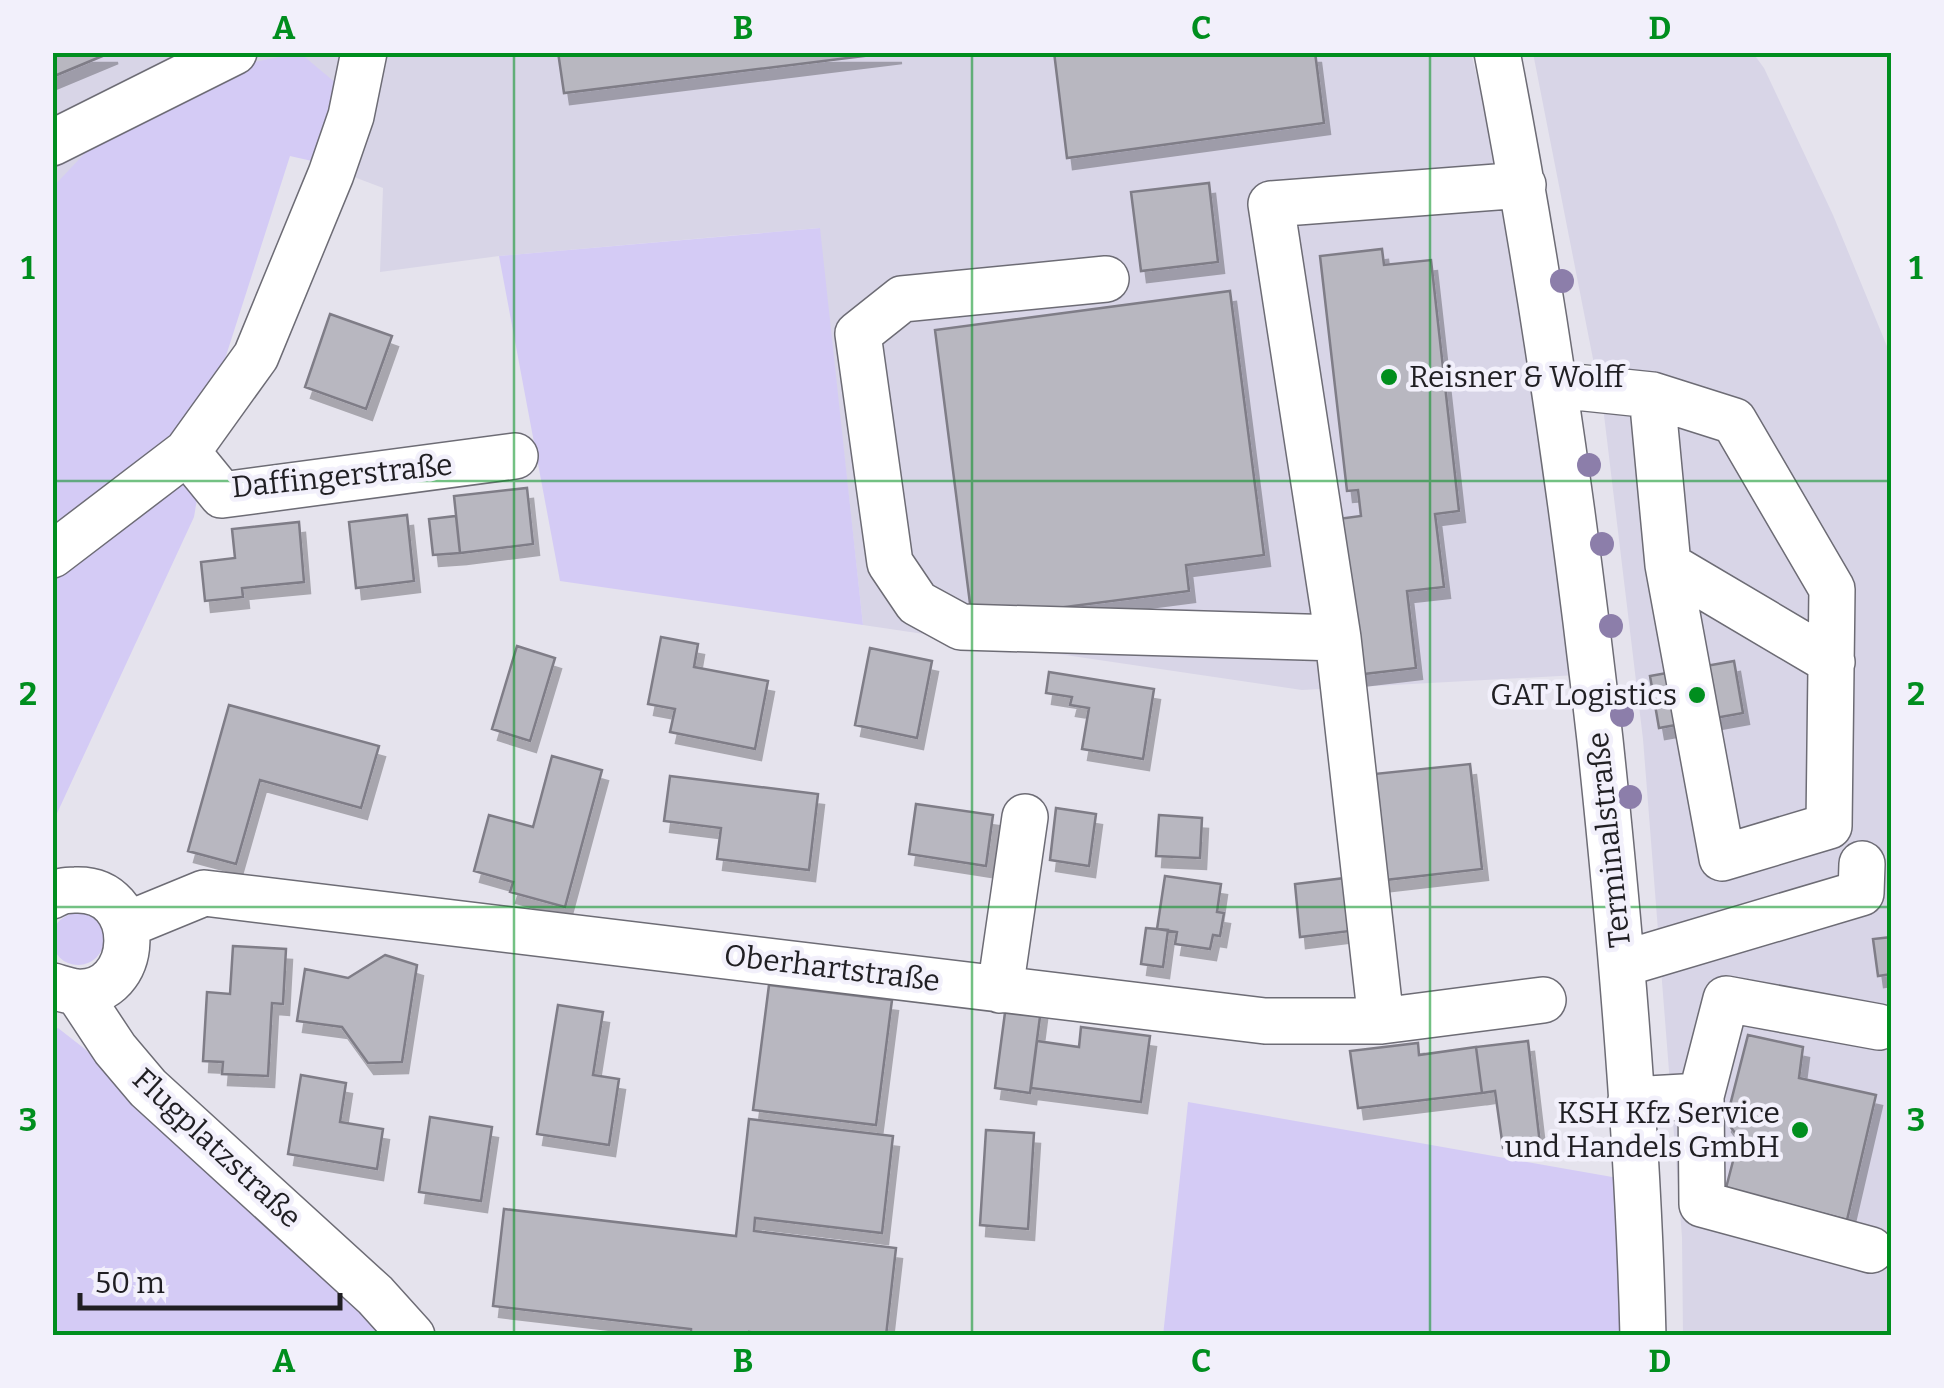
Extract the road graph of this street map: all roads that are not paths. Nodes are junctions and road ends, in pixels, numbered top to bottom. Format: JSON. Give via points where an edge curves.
{"nodes":[{"id":1,"x":234,"y":52,"type":"edge"},
{"id":2,"x":364,"y":52,"type":"edge"},
{"id":3,"x":1497,"y":52,"type":"edge"},
{"id":4,"x":52,"y":143,"type":"edge"},
{"id":5,"x":1523,"y":185,"type":"junction"},
{"id":6,"x":1106,"y":279,"type":"dead end"},
{"id":7,"x":1556,"y":384,"type":"junction"},
{"id":8,"x":1652,"y":395,"type":"junction"},
{"id":9,"x":186,"y":452,"type":"junction"},
{"id":10,"x":515,"y":456,"type":"dead end"},
{"id":11,"x":52,"y":556,"type":"edge"},
{"id":12,"x":1668,"y":565,"type":"junction"},
{"id":13,"x":1338,"y":638,"type":"junction"},
{"id":14,"x":1832,"y":662,"type":"junction"},
{"id":15,"x":1025,"y":817,"type":"dead end"},
{"id":16,"x":1862,"y":864,"type":"dead end"},
{"id":17,"x":55,"y":889,"type":"edge"},
{"id":18,"x":126,"y":926,"type":"junction"},
{"id":19,"x":1622,"y":964,"type":"junction"},
{"id":20,"x":65,"y":989,"type":"edge"},
{"id":21,"x":1000,"y":990,"type":"junction"},
{"id":22,"x":1543,"y":1000,"type":"dead end"},
{"id":23,"x":1381,"y":1020,"type":"junction"},
{"id":24,"x":1879,"y":1027,"type":"dead end"},
{"id":25,"x":1701,"y":1096,"type":"junction"},
{"id":26,"x":1631,"y":1100,"type":"junction"},
{"id":27,"x":1871,"y":1250,"type":"dead end"},
{"id":28,"x":412,"y":1336,"type":"edge"},
{"id":29,"x":1642,"y":1336,"type":"edge"}],
"edges":[{"from":1,"to":4,"type":"street"},
{"from":2,"to":9,"type":"street","via":[[351,116],[256,356]]},
{"from":3,"to":5,"type":"street","name":"Terminalstraße"},
{"from":5,"to":7,"type":"street","name":"Terminalstraße"},
{"from":5,"to":13,"type":"street","via":[[1271,204]]},
{"from":6,"to":13,"type":"street","via":[[902,299],[858,334],[890,563],[917,603],[960,627]]},
{"from":7,"to":8,"type":"street"},
{"from":7,"to":19,"type":"street","name":"Terminalstraße"},
{"from":8,"to":12,"type":"street"},
{"from":8,"to":14,"type":"street","via":[[1734,421],[1832,589]]},
{"from":9,"to":10,"type":"street","name":"Daffingerstraße","via":[[222,495]]},
{"from":9,"to":11,"type":"street"},
{"from":12,"to":14,"type":"street"},
{"from":12,"to":14,"type":"street","via":[[1722,858],[1829,826]]},
{"from":13,"to":23,"type":"street"},
{"from":15,"to":21,"type":"street"},
{"from":16,"to":19,"type":"street","via":[[1861,893]]},
{"from":17,"to":18,"type":"street","via":[[90,890],[114,904]]},
{"from":18,"to":20,"type":"street","via":[[128,949],[119,971],[100,987]]},
{"from":18,"to":21,"type":"street","name":"Oberhartstraße","via":[[204,893]]},
{"from":19,"to":26,"type":"street","name":"Terminalstraße"},
{"from":20,"to":28,"type":"street","name":"Flugplatzstraße","via":[[148,1088]]},
{"from":21,"to":23,"type":"street","name":"Oberhartstraße","via":[[1265,1021]]},
{"from":22,"to":23,"type":"street","name":"Oberhartstraße"},
{"from":24,"to":25,"type":"street","via":[[1726,998]]},
{"from":25,"to":26,"type":"street"},
{"from":25,"to":27,"type":"street","via":[[1702,1204]]},
{"from":26,"to":29,"type":"street","name":"Terminalstraße"}]}
